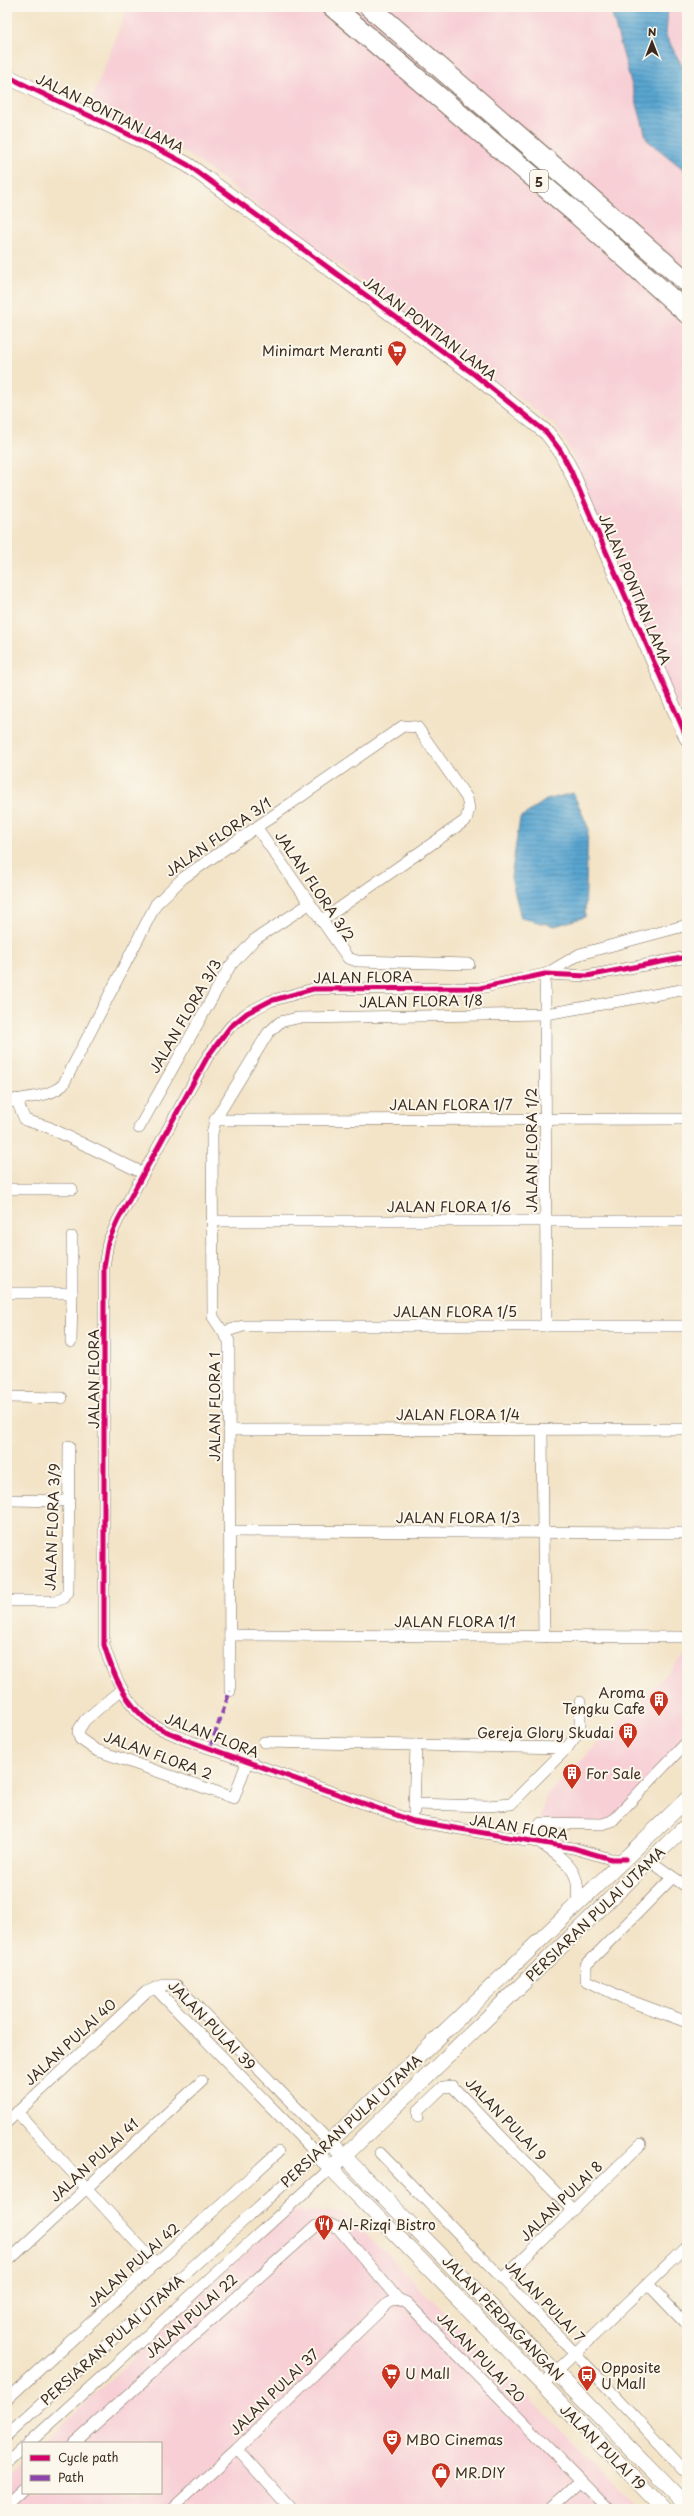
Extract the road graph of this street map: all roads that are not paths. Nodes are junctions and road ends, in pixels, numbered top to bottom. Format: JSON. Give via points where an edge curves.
{"nodes":[{"id":1,"x":333,"y":7,"type":"edge"},
{"id":2,"x":370,"y":7,"type":"edge"},
{"id":3,"x":7,"y":76,"type":"edge"},
{"id":4,"x":687,"y":282,"type":"edge"},
{"id":5,"x":687,"y":314,"type":"edge"},
{"id":6,"x":687,"y":738,"type":"edge"},
{"id":7,"x":257,"y":828,"type":"junction"},
{"id":8,"x":309,"y":904,"type":"junction"},
{"id":9,"x":321,"y":921,"type":"junction"},
{"id":10,"x":687,"y":925,"type":"edge"},
{"id":11,"x":683,"y":958,"type":"edge"},
{"id":12,"x":469,"y":964,"type":"dead end"},
{"id":13,"x":687,"y":967,"type":"edge"},
{"id":14,"x":545,"y":974,"type":"junction"},
{"id":15,"x":687,"y":989,"type":"edge"},
{"id":16,"x":546,"y":1014,"type":"junction"},
{"id":17,"x":298,"y":1018,"type":"joint"},
{"id":18,"x":12,"y":1101,"type":"edge"},
{"id":19,"x":546,"y":1119,"type":"junction"},
{"id":20,"x":687,"y":1119,"type":"edge"},
{"id":21,"x":215,"y":1120,"type":"junction"},
{"id":22,"x":139,"y":1128,"type":"dead end"},
{"id":23,"x":143,"y":1173,"type":"junction"},
{"id":24,"x":7,"y":1189,"type":"edge"},
{"id":25,"x":72,"y":1189,"type":"dead end"},
{"id":26,"x":212,"y":1221,"type":"junction"},
{"id":27,"x":546,"y":1221,"type":"junction"},
{"id":28,"x":687,"y":1221,"type":"edge"},
{"id":29,"x":72,"y":1237,"type":"dead end"},
{"id":30,"x":7,"y":1293,"type":"edge"},
{"id":31,"x":72,"y":1293,"type":"junction"},
{"id":32,"x":546,"y":1326,"type":"junction"},
{"id":33,"x":687,"y":1326,"type":"edge"},
{"id":34,"x":224,"y":1332,"type":"junction"},
{"id":35,"x":71,"y":1342,"type":"dead end"},
{"id":36,"x":7,"y":1397,"type":"edge"},
{"id":37,"x":62,"y":1398,"type":"dead end"},
{"id":38,"x":542,"y":1429,"type":"junction"},
{"id":39,"x":687,"y":1429,"type":"edge"},
{"id":40,"x":229,"y":1430,"type":"junction"},
{"id":41,"x":69,"y":1446,"type":"dead end"},
{"id":42,"x":7,"y":1500,"type":"edge"},
{"id":43,"x":68,"y":1501,"type":"junction"},
{"id":44,"x":229,"y":1532,"type":"junction"},
{"id":45,"x":543,"y":1533,"type":"junction"},
{"id":46,"x":687,"y":1533,"type":"edge"},
{"id":47,"x":7,"y":1601,"type":"edge"},
{"id":48,"x":230,"y":1635,"type":"junction"},
{"id":49,"x":544,"y":1637,"type":"junction"},
{"id":50,"x":681,"y":1637,"type":"dead end"},
{"id":51,"x":122,"y":1689,"type":"junction"},
{"id":52,"x":230,"y":1691,"type":"dead end"},
{"id":53,"x":580,"y":1702,"type":"dead end"},
{"id":54,"x":264,"y":1742,"type":"dead end"},
{"id":55,"x":687,"y":1742,"type":"edge"},
{"id":56,"x":416,"y":1745,"type":"junction"},
{"id":57,"x":567,"y":1748,"type":"junction"},
{"id":58,"x":247,"y":1762,"type":"junction"},
{"id":59,"x":687,"y":1799,"type":"edge"},
{"id":60,"x":414,"y":1804,"type":"junction"},
{"id":61,"x":413,"y":1821,"type":"junction"},
{"id":62,"x":687,"y":1825,"type":"edge"},
{"id":63,"x":524,"y":1841,"type":"junction"},
{"id":64,"x":541,"y":1844,"type":"junction"},
{"id":65,"x":626,"y":1859,"type":"junction"},
{"id":66,"x":650,"y":1861,"type":"junction"},
{"id":67,"x":672,"y":1878,"type":"junction"},
{"id":68,"x":687,"y":1887,"type":"edge"},
{"id":69,"x":576,"y":1905,"type":"junction"},
{"id":70,"x":155,"y":1988,"type":"junction"},
{"id":71,"x":685,"y":2018,"type":"edge"},
{"id":72,"x":202,"y":2081,"type":"dead end"},
{"id":73,"x":17,"y":2112,"type":"junction"},
{"id":74,"x":418,"y":2116,"type":"dead end"},
{"id":75,"x":7,"y":2122,"type":"edge"},
{"id":76,"x":330,"y":2142,"type":"junction"},
{"id":77,"x":641,"y":2144,"type":"dead end"},
{"id":78,"x":278,"y":2152,"type":"dead end"},
{"id":79,"x":380,"y":2153,"type":"dead end"},
{"id":80,"x":317,"y":2154,"type":"junction"},
{"id":81,"x":344,"y":2156,"type":"junction"},
{"id":82,"x":331,"y":2168,"type":"junction"},
{"id":83,"x":86,"y":2188,"type":"junction"},
{"id":84,"x":573,"y":2210,"type":"junction"},
{"id":85,"x":334,"y":2224,"type":"joint"},
{"id":86,"x":687,"y":2246,"type":"edge"},
{"id":87,"x":7,"y":2262,"type":"edge"},
{"id":88,"x":156,"y":2264,"type":"junction"},
{"id":89,"x":503,"y":2279,"type":"junction"},
{"id":90,"x":648,"y":2284,"type":"junction"},
{"id":91,"x":398,"y":2299,"type":"junction"},
{"id":92,"x":687,"y":2325,"type":"edge"},
{"id":93,"x":575,"y":2353,"type":"junction"},
{"id":94,"x":556,"y":2372,"type":"junction"},
{"id":95,"x":542,"y":2385,"type":"junction"},
{"id":96,"x":7,"y":2399,"type":"edge"},
{"id":97,"x":7,"y":2435,"type":"edge"},
{"id":98,"x":30,"y":2442,"type":"edge"},
{"id":99,"x":75,"y":2442,"type":"edge"},
{"id":100,"x":22,"y":2449,"type":"edge"},
{"id":101,"x":237,"y":2449,"type":"junction"},
{"id":102,"x":7,"y":2463,"type":"edge"},
{"id":103,"x":685,"y":2467,"type":"edge"},
{"id":104,"x":580,"y":2481,"type":"junction"},
{"id":105,"x":22,"y":2490,"type":"edge"},
{"id":106,"x":7,"y":2504,"type":"edge"},
{"id":107,"x":687,"y":2506,"type":"edge"},
{"id":108,"x":663,"y":2508,"type":"edge"},
{"id":109,"x":172,"y":2509,"type":"edge"},
{"id":110,"x":291,"y":2509,"type":"edge"},
{"id":111,"x":550,"y":2509,"type":"edge"},
{"id":112,"x":609,"y":2509,"type":"edge"}],
"edges":[{"from":1,"to":5,"type":"highway","number":"5","via":[[572,210]]},
{"from":2,"to":4,"type":"highway","number":"5"},
{"from":3,"to":6,"type":"main road","name":"JALAN PONTIAN LAMA","via":[[148,142],[188,165],[475,375],[547,433],[571,471]]},
{"from":7,"to":8,"type":"street","name":"JALAN FLORA 3/2"},
{"from":7,"to":9,"type":"street","name":"JALAN FLORA 3/1","via":[[403,726],[417,727],[467,798],[469,809],[466,820]]},
{"from":7,"to":18,"type":"street","name":"JALAN FLORA 3/1","via":[[183,878],[156,904],[64,1085],[54,1093]]},
{"from":8,"to":9,"type":"street","name":"JALAN FLORA 3/2"},
{"from":8,"to":22,"type":"street","name":"JALAN FLORA 3/3","via":[[254,940],[230,966]]},
{"from":9,"to":12,"type":"street","name":"JALAN FLORA 3/2","via":[[340,951],[357,962]]},
{"from":10,"to":14,"type":"street","name":"JALAN FLORA","via":[[580,954]]},
{"from":11,"to":13,"type":"street"},
{"from":11,"to":14,"type":"street","name":"JALAN FLORA","via":[[587,976]]},
{"from":14,"to":16,"type":"street","name":"JALAN FLORA 1/2"},
{"from":14,"to":23,"type":"street","name":"JALAN FLORA","via":[[480,988],[313,989],[270,1001],[230,1027],[208,1056]]},
{"from":15,"to":16,"type":"street","name":"JALAN FLORA 1/8"},
{"from":16,"to":17,"type":"street","name":"JALAN FLORA 1/8"},
{"from":16,"to":19,"type":"street","name":"JALAN FLORA 1/2"},
{"from":17,"to":21,"type":"street","name":"JALAN FLORA 1","via":[[280,1022],[268,1033]]},
{"from":18,"to":23,"type":"street","via":[[25,1120],[48,1127]]},
{"from":19,"to":20,"type":"street","name":"JALAN FLORA 1/7"},
{"from":19,"to":21,"type":"street","name":"JALAN FLORA 1/7"},
{"from":19,"to":27,"type":"street","name":"JALAN FLORA 1/2"},
{"from":21,"to":26,"type":"street","name":"JALAN FLORA 1","via":[[212,1134]]},
{"from":23,"to":51,"type":"street","name":"JALAN FLORA","via":[[108,1242],[104,1267],[104,1645]]},
{"from":24,"to":25,"type":"street"},
{"from":26,"to":27,"type":"street","name":"JALAN FLORA 1/6"},
{"from":26,"to":34,"type":"street","name":"JALAN FLORA 1","via":[[214,1317]]},
{"from":27,"to":28,"type":"street","name":"JALAN FLORA 1/6"},
{"from":27,"to":32,"type":"street","name":"JALAN FLORA 1/2"},
{"from":29,"to":31,"type":"street"},
{"from":30,"to":31,"type":"street"},
{"from":31,"to":35,"type":"street"},
{"from":32,"to":33,"type":"street","name":"JALAN FLORA 1/5"},
{"from":32,"to":34,"type":"street","name":"JALAN FLORA 1/5","via":[[243,1326]]},
{"from":34,"to":40,"type":"street","name":"JALAN FLORA 1","via":[[229,1341]]},
{"from":36,"to":37,"type":"street"},
{"from":38,"to":39,"type":"street","name":"JALAN FLORA 1/4"},
{"from":38,"to":40,"type":"street","name":"JALAN FLORA 1/4"},
{"from":38,"to":45,"type":"street"},
{"from":40,"to":44,"type":"street","name":"JALAN FLORA 1"},
{"from":41,"to":43,"type":"street","name":"JALAN FLORA 3/9"},
{"from":42,"to":43,"type":"street"},
{"from":43,"to":47,"type":"street","name":"JALAN FLORA 3/9","via":[[68,1592],[64,1598],[56,1601]]},
{"from":44,"to":45,"type":"street","name":"JALAN FLORA 1/3"},
{"from":44,"to":48,"type":"street","name":"JALAN FLORA 1"},
{"from":45,"to":46,"type":"street","name":"JALAN FLORA 1/3"},
{"from":45,"to":49,"type":"street"},
{"from":48,"to":49,"type":"street","name":"JALAN FLORA 1/1"},
{"from":48,"to":52,"type":"street","name":"JALAN FLORA 1"},
{"from":49,"to":50,"type":"street","name":"JALAN FLORA 1/1"},
{"from":51,"to":58,"type":"street","name":"JALAN FLORA","via":[[137,1710],[152,1724],[181,1738]]},
{"from":51,"to":58,"type":"street","name":"JALAN FLORA 2","via":[[85,1720],[78,1731],[80,1739],[96,1750],[234,1798]]},
{"from":53,"to":57,"type":"street","via":[[580,1730]]},
{"from":54,"to":56,"type":"street"},
{"from":55,"to":63,"type":"street","via":[[612,1820],[602,1824],[541,1823]]},
{"from":56,"to":57,"type":"street"},
{"from":56,"to":60,"type":"street"},
{"from":57,"to":60,"type":"street","via":[[511,1804]]},
{"from":58,"to":61,"type":"street","name":"JALAN FLORA"},
{"from":59,"to":65,"type":"main road","name":"PERSIARAN PULAI UTAMA"},
{"from":60,"to":61,"type":"street"},
{"from":61,"to":63,"type":"street","name":"JALAN FLORA"},
{"from":62,"to":66,"type":"main road","name":"PERSIARAN PULAI UTAMA"},
{"from":63,"to":64,"type":"street","name":"JALAN FLORA"},
{"from":64,"to":65,"type":"street","name":"JALAN FLORA","via":[[573,1848],[611,1859]]},
{"from":64,"to":69,"type":"street","name":"JALAN FLORA","via":[[557,1854],[575,1874],[579,1887]]},
{"from":65,"to":69,"type":"main road","name":"PERSIARAN PULAI UTAMA"},
{"from":66,"to":67,"type":"street"},
{"from":66,"to":81,"type":"main road","name":"PERSIARAN PULAI UTAMA"},
{"from":67,"to":68,"type":"street"},
{"from":67,"to":71,"type":"street","via":[[586,1965],[585,1972],[588,1981],[625,1999]]},
{"from":69,"to":76,"type":"main road","name":"PERSIARAN PULAI UTAMA"},
{"from":70,"to":73,"type":"street","name":"JALAN PULAI 40","via":[[146,1992]]},
{"from":70,"to":76,"type":"street","name":"JALAN PULAI 39","via":[[176,1985]]},
{"from":70,"to":80,"type":"street","name":"JALAN PULAI 39"},
{"from":72,"to":83,"type":"street","name":"JALAN PULAI 41"},
{"from":73,"to":75,"type":"street","name":"JALAN PULAI 40"},
{"from":73,"to":83,"type":"street"},
{"from":74,"to":84,"type":"street","name":"JALAN PULAI 9","via":[[418,2111],[443,2087],[454,2088]]},
{"from":76,"to":80,"type":"main road","name":"PERSIARAN PULAI UTAMA"},
{"from":76,"to":81,"type":"main road","name":"JALAN PERDAGANGAN"},
{"from":77,"to":84,"type":"street","name":"JALAN PULAI 8"},
{"from":78,"to":88,"type":"street","name":"JALAN PULAI 42"},
{"from":79,"to":89,"type":"street","name":"JALAN PULAI 7"},
{"from":80,"to":82,"type":"main road","name":"JALAN PERDAGANGAN"},
{"from":80,"to":97,"type":"street","name":"PERSIARAN PULAI UTAMA"},
{"from":81,"to":82,"type":"main road","name":"PERSIARAN PULAI UTAMA"},
{"from":81,"to":94,"type":"main road","name":"JALAN PERDAGANGAN"},
{"from":82,"to":95,"type":"main road","name":"JALAN PERDAGANGAN"},
{"from":82,"to":98,"type":"street","name":"PERSIARAN PULAI UTAMA"},
{"from":83,"to":87,"type":"street","name":"JALAN PULAI 41"},
{"from":83,"to":88,"type":"street"},
{"from":84,"to":89,"type":"street","name":"JALAN PULAI 8"},
{"from":85,"to":91,"type":"street","name":"JALAN PULAI 20"},
{"from":85,"to":99,"type":"street","name":"JALAN PULAI 22","via":[[327,2222],[316,2226]]},
{"from":86,"to":90,"type":"street"},
{"from":88,"to":96,"type":"street","name":"JALAN PULAI 42"},
{"from":89,"to":93,"type":"street","name":"JALAN PULAI 7"},
{"from":90,"to":92,"type":"street"},
{"from":90,"to":93,"type":"street"},
{"from":91,"to":101,"type":"street","name":"JALAN PULAI 37","via":[[388,2303]]},
{"from":91,"to":104,"type":"street","name":"JALAN PULAI 20","via":[[407,2303]]},
{"from":93,"to":94,"type":"street"},
{"from":93,"to":103,"type":"street","name":"JALAN PULAI 7"},
{"from":94,"to":95,"type":"street"},
{"from":94,"to":107,"type":"main road","name":"JALAN PERDAGANGAN"},
{"from":95,"to":108,"type":"main road","name":"JALAN PULAI 19"},
{"from":100,"to":102,"type":"street"},
{"from":101,"to":109,"type":"street","name":"JALAN PULAI 37"},
{"from":101,"to":110,"type":"street"},
{"from":104,"to":111,"type":"street"},
{"from":104,"to":112,"type":"street","name":"JALAN PULAI 20"},
{"from":105,"to":106,"type":"street"}]}
